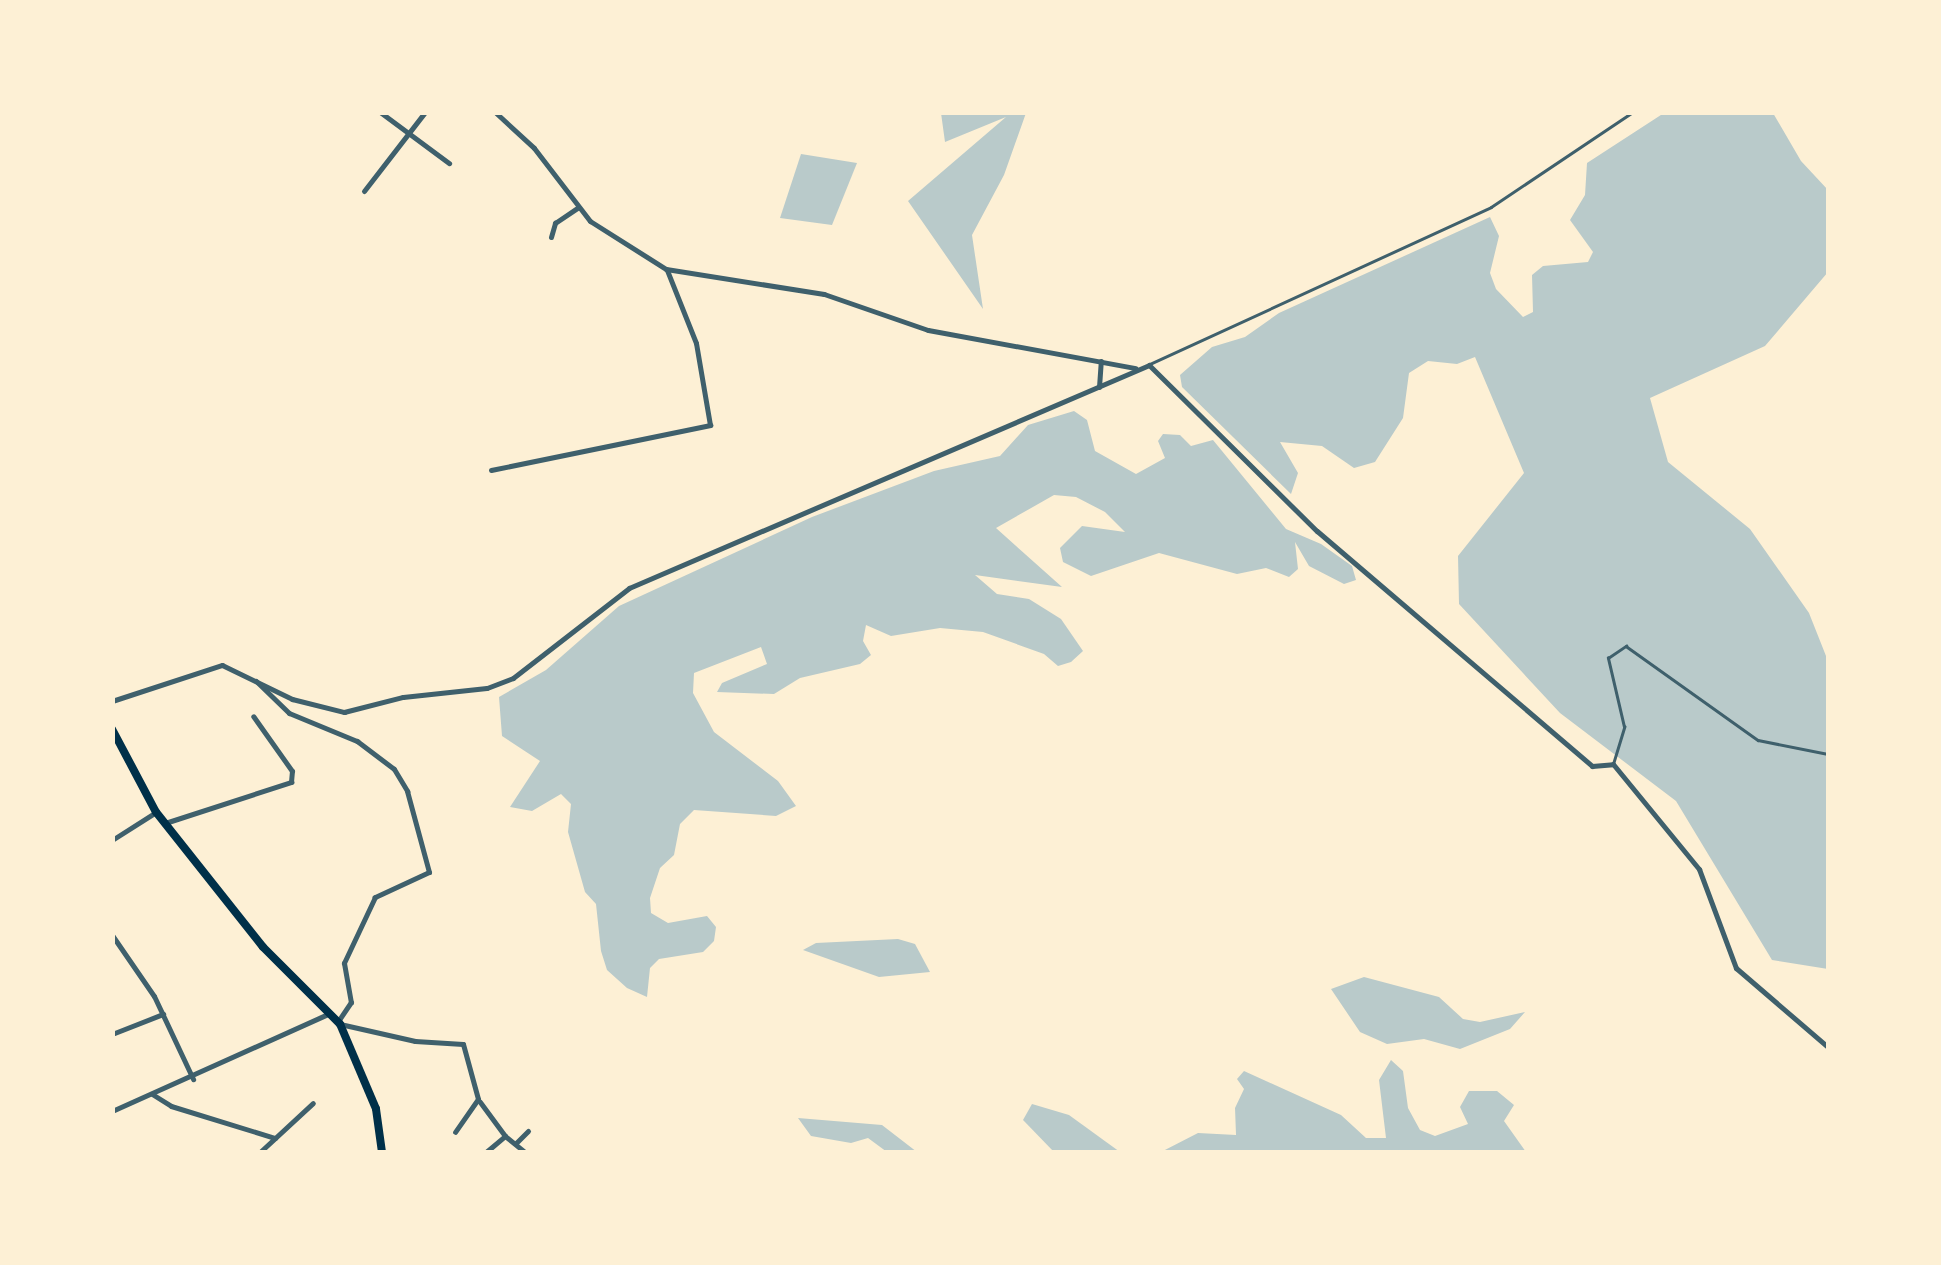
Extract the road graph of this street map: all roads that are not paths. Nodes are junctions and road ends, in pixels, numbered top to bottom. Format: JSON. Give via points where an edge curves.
{"nodes":[{"id":1,"x":380,"y":112,"type":"edge"},
{"id":2,"x":425,"y":112,"type":"edge"},
{"id":3,"x":1633,"y":112,"type":"edge"},
{"id":4,"x":497,"y":113,"type":"edge"},
{"id":5,"x":408,"y":134,"type":"junction"},
{"id":6,"x":449,"y":164,"type":"dead end"},
{"id":7,"x":364,"y":191,"type":"dead end"},
{"id":8,"x":577,"y":208,"type":"junction"},
{"id":9,"x":551,"y":237,"type":"dead end"},
{"id":10,"x":666,"y":269,"type":"junction"},
{"id":11,"x":1101,"y":362,"type":"junction"},
{"id":12,"x":1149,"y":365,"type":"junction"},
{"id":13,"x":1139,"y":369,"type":"junction"},
{"id":14,"x":1099,"y":387,"type":"junction"},
{"id":15,"x":491,"y":470,"type":"dead end"},
{"id":16,"x":254,"y":679,"type":"junction"},
{"id":17,"x":112,"y":700,"type":"edge"},
{"id":18,"x":253,"y":716,"type":"dead end"},
{"id":19,"x":112,"y":728,"type":"edge"},
{"id":20,"x":1828,"y":754,"type":"edge"},
{"id":21,"x":1613,"y":764,"type":"junction"},
{"id":22,"x":156,"y":812,"type":"junction"},
{"id":23,"x":165,"y":823,"type":"junction"},
{"id":24,"x":112,"y":840,"type":"edge"},
{"id":25,"x":112,"y":935,"type":"edge"},
{"id":26,"x":330,"y":1012,"type":"junction"},
{"id":27,"x":163,"y":1014,"type":"junction"},
{"id":28,"x":339,"y":1023,"type":"junction"},
{"id":29,"x":112,"y":1034,"type":"edge"},
{"id":30,"x":1828,"y":1047,"type":"edge"},
{"id":31,"x":193,"y":1079,"type":"junction"},
{"id":32,"x":152,"y":1094,"type":"junction"},
{"id":33,"x":478,"y":1099,"type":"junction"},
{"id":34,"x":313,"y":1102,"type":"dead end"},
{"id":35,"x":112,"y":1112,"type":"edge"},
{"id":36,"x":528,"y":1130,"type":"dead end"},
{"id":37,"x":455,"y":1132,"type":"dead end"},
{"id":38,"x":505,"y":1136,"type":"junction"},
{"id":39,"x":276,"y":1138,"type":"junction"},
{"id":40,"x":516,"y":1143,"type":"junction"},
{"id":41,"x":260,"y":1152,"type":"edge"},
{"id":42,"x":382,"y":1152,"type":"edge"},
{"id":43,"x":486,"y":1152,"type":"edge"},
{"id":44,"x":525,"y":1152,"type":"edge"}],
"edges":[{"from":1,"to":5,"type":"street"},
{"from":2,"to":5,"type":"street"},
{"from":3,"to":12,"type":"lane","via":[[1490,207]]},
{"from":4,"to":8,"type":"street","via":[[534,148]]},
{"from":5,"to":6,"type":"street"},
{"from":5,"to":7,"type":"street"},
{"from":8,"to":9,"type":"street","via":[[555,223]]},
{"from":8,"to":10,"type":"street","via":[[616,241]]},
{"from":10,"to":11,"type":"street","via":[[824,294],[928,330]]},
{"from":10,"to":15,"type":"street","via":[[696,343],[712,404],[710,425]]},
{"from":11,"to":13,"type":"street"},
{"from":11,"to":14,"type":"street"},
{"from":12,"to":13,"type":"street"},
{"from":12,"to":21,"type":"street","via":[[1317,531],[1592,766]]},
{"from":13,"to":14,"type":"street"},
{"from":14,"to":16,"type":"street","via":[[629,588],[513,678],[487,688],[403,697],[344,712],[292,700]]},
{"from":16,"to":17,"type":"street","via":[[222,665],[208,667]]},
{"from":16,"to":28,"type":"street","via":[[289,713],[357,742],[394,769],[407,791],[429,872],[375,897],[344,962],[352,1002]]},
{"from":18,"to":23,"type":"street","via":[[292,770],[291,782]]},
{"from":19,"to":22,"type":"main road"},
{"from":20,"to":21,"type":"lane","via":[[1758,740],[1626,646],[1608,658],[1624,727]]},
{"from":21,"to":30,"type":"street","via":[[1699,870],[1736,968]]},
{"from":22,"to":23,"type":"main road"},
{"from":22,"to":24,"type":"street"},
{"from":23,"to":26,"type":"main road","via":[[263,947]]},
{"from":25,"to":27,"type":"street"},
{"from":26,"to":28,"type":"main road"},
{"from":26,"to":31,"type":"street"},
{"from":27,"to":29,"type":"street"},
{"from":27,"to":31,"type":"street"},
{"from":28,"to":33,"type":"street","via":[[415,1041],[463,1044]]},
{"from":28,"to":42,"type":"main road","via":[[376,1109]]},
{"from":31,"to":32,"type":"street"},
{"from":32,"to":35,"type":"street"},
{"from":32,"to":39,"type":"street"},
{"from":33,"to":37,"type":"street"},
{"from":33,"to":38,"type":"street"},
{"from":34,"to":39,"type":"street"},
{"from":36,"to":40,"type":"street"},
{"from":38,"to":40,"type":"street"},
{"from":38,"to":43,"type":"street"},
{"from":39,"to":41,"type":"street"},
{"from":40,"to":44,"type":"street"}]}
